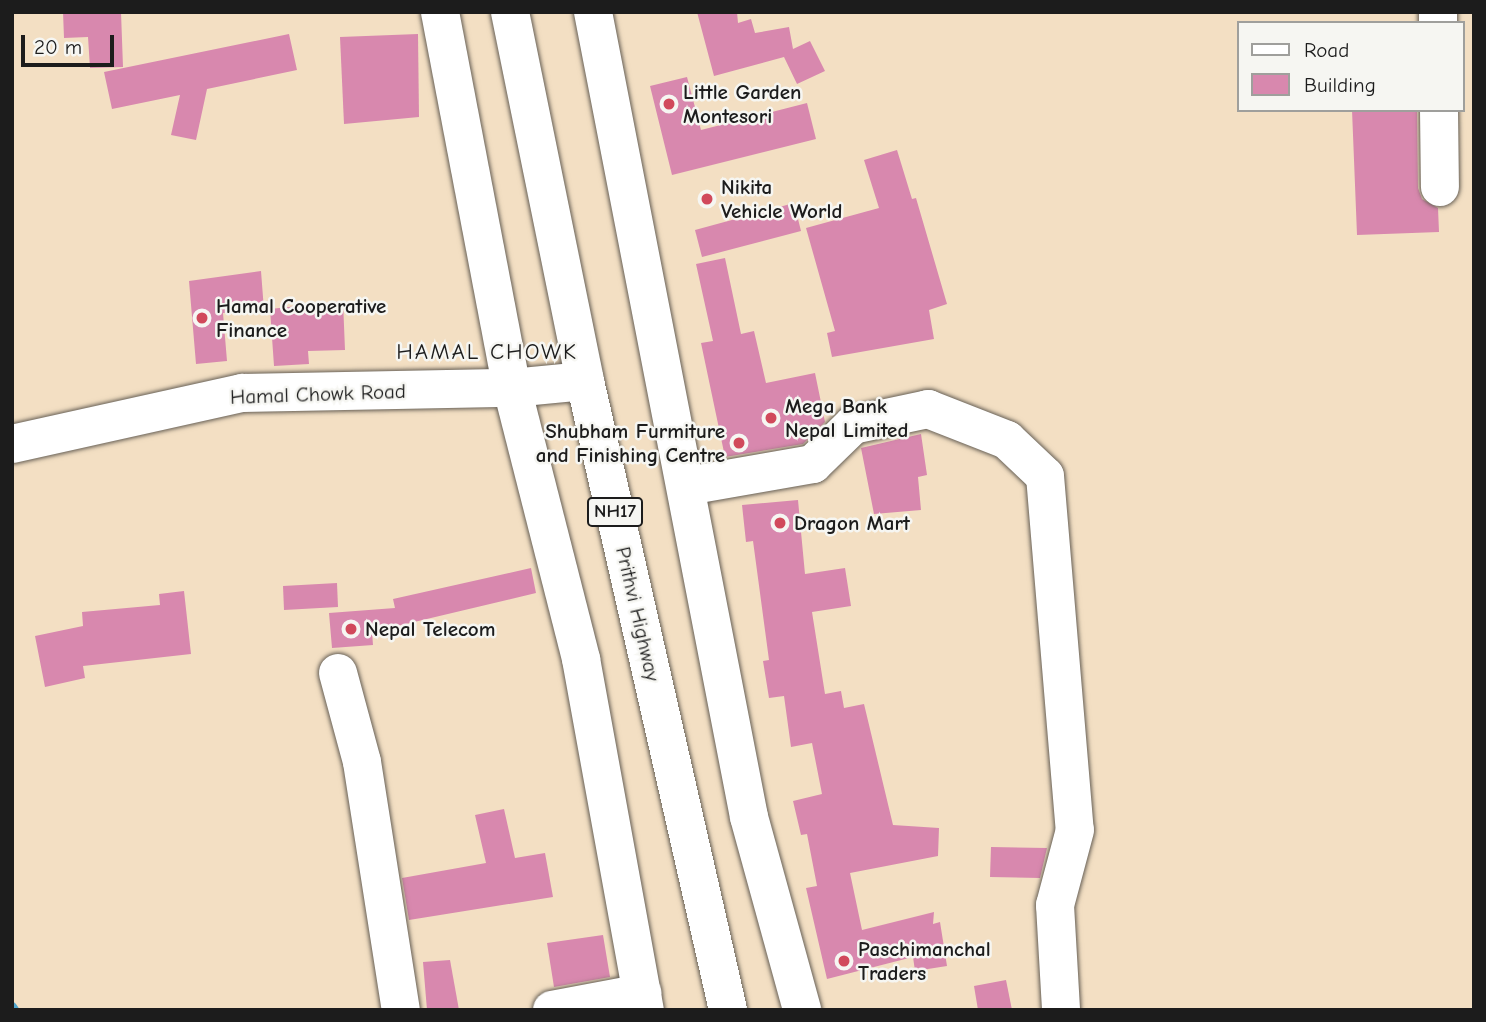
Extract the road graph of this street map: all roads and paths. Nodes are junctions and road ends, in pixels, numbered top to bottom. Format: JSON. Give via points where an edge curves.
{"nodes":[{"id":1,"x":440,"y":12,"type":"edge"},
{"id":2,"x":510,"y":12,"type":"edge"},
{"id":3,"x":593,"y":12,"type":"edge"},
{"id":4,"x":1439,"y":112,"type":"edge"},
{"id":5,"x":1440,"y":187,"type":"dead end"},
{"id":6,"x":585,"y":381,"type":"junction"},
{"id":7,"x":512,"y":388,"type":"junction"},
{"id":8,"x":12,"y":444,"type":"edge"},
{"id":9,"x":687,"y":486,"type":"junction"},
{"id":10,"x":338,"y":673,"type":"dead end"},
{"id":11,"x":643,"y":1002,"type":"edge"},
{"id":12,"x":401,"y":1010,"type":"edge"},
{"id":13,"x":552,"y":1010,"type":"edge"},
{"id":14,"x":728,"y":1010,"type":"edge"},
{"id":15,"x":802,"y":1010,"type":"edge"},
{"id":16,"x":1061,"y":1010,"type":"edge"}],
"edges":[{"from":1,"to":7,"type":"main road"},
{"from":2,"to":6,"type":"main road","name":"Prithvi Highway","number":"NH17"},
{"from":3,"to":9,"type":"main road"},
{"from":4,"to":5,"type":"main road"},
{"from":6,"to":7,"type":"main road","name":"Hamal Chowk Road"},
{"from":6,"to":14,"type":"main road","name":"Prithvi Highway","number":"NH17"},
{"from":7,"to":8,"type":"main road","name":"Hamal Chowk Road","via":[[242,393]]},
{"from":7,"to":11,"type":"main road","via":[[581,659]]},
{"from":9,"to":15,"type":"main road","via":[[749,817]]},
{"from":9,"to":16,"type":"main road","via":[[813,464],[853,425],[928,409],[1007,440],[1045,477],[1075,830],[1055,905]]},
{"from":10,"to":12,"type":"main road","via":[[362,762]]},
{"from":11,"to":13,"type":"main road"}]}
